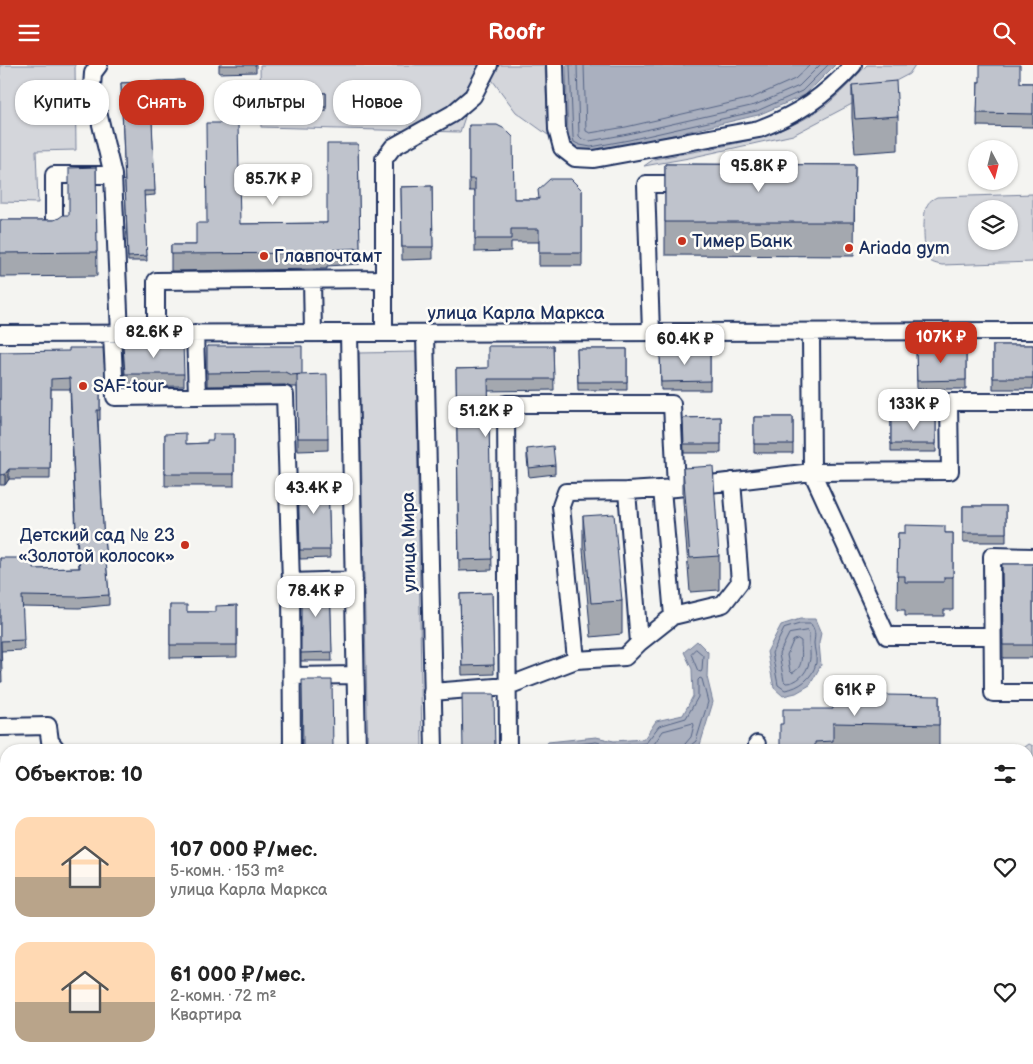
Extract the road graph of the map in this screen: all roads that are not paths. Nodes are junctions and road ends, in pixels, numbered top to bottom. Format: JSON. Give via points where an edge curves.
{"nodes":[{"id":1,"x":99,"y":65,"type":"edge"},
{"id":2,"x":489,"y":65,"type":"edge"},
{"id":3,"x":555,"y":65,"type":"edge"},
{"id":4,"x":853,"y":65,"type":"edge"},
{"id":5,"x":113,"y":175,"type":"junction"},
{"id":6,"x":704,"y":184,"type":"edge"},
{"id":7,"x":36,"y":234,"type":"edge"},
{"id":8,"x":384,"y":279,"type":"junction"},
{"id":9,"x":312,"y":280,"type":"junction"},
{"id":10,"x":1033,"y":331,"type":"edge"},
{"id":11,"x":811,"y":332,"type":"junction"},
{"id":12,"x":195,"y":333,"type":"junction"},
{"id":13,"x":313,"y":333,"type":"junction"},
{"id":14,"x":350,"y":333,"type":"junction"},
{"id":15,"x":384,"y":333,"type":"junction"},
{"id":16,"x":425,"y":333,"type":"junction"},
{"id":17,"x":651,"y":333,"type":"junction"},
{"id":18,"x":0,"y":334,"type":"edge"},
{"id":19,"x":116,"y":334,"type":"junction"},
{"id":20,"x":156,"y":334,"type":"junction"},
{"id":21,"x":197,"y":396,"type":"junction"},
{"id":22,"x":1033,"y":402,"type":"edge"},
{"id":23,"x":812,"y":472,"type":"junction"},
{"id":24,"x":732,"y":481,"type":"junction"},
{"id":25,"x":669,"y":488,"type":"junction"},
{"id":26,"x":626,"y":491,"type":"junction"},
{"id":27,"x":1033,"y":557,"type":"edge"},
{"id":28,"x":354,"y":580,"type":"junction"},
{"id":29,"x":291,"y":582,"type":"junction"},
{"id":30,"x":673,"y":616,"type":"junction"},
{"id":31,"x":992,"y":636,"type":"junction"},
{"id":32,"x":639,"y":643,"type":"junction"},
{"id":33,"x":576,"y":660,"type":"junction"},
{"id":34,"x":356,"y":675,"type":"junction"},
{"id":35,"x":292,"y":676,"type":"junction"},
{"id":36,"x":508,"y":686,"type":"junction"},
{"id":37,"x":432,"y":692,"type":"junction"},
{"id":38,"x":1033,"y":693,"type":"edge"},
{"id":39,"x":0,"y":727,"type":"edge"},
{"id":40,"x":52,"y":744,"type":"edge"},
{"id":41,"x":292,"y":744,"type":"edge"},
{"id":42,"x":357,"y":744,"type":"edge"},
{"id":43,"x":434,"y":744,"type":"edge"},
{"id":44,"x":508,"y":744,"type":"edge"}],
"edges":[{"from":1,"to":5,"type":"street","via":[[93,73],[92,87]]},
{"from":2,"to":8,"type":"street","via":[[473,96],[452,114],[393,147],[384,159]]},
{"from":3,"to":4,"type":"street","via":[[557,129],[562,149],[575,158],[594,159],[759,129],[811,104]]},
{"from":5,"to":7,"type":"street","via":[[54,175],[54,234]]},
{"from":5,"to":19,"type":"street"},
{"from":6,"to":17,"type":"street","via":[[646,184]]},
{"from":8,"to":9,"type":"street"},
{"from":8,"to":15,"type":"street"},
{"from":9,"to":13,"type":"street"},
{"from":9,"to":20,"type":"street","via":[[156,281]]},
{"from":10,"to":11,"type":"street","name":"улица Карла Маркса"},
{"from":11,"to":17,"type":"street","name":"улица Карла Маркса"},
{"from":11,"to":23,"type":"street"},
{"from":12,"to":13,"type":"street","name":"улица Карла Маркса"},
{"from":12,"to":20,"type":"street","name":"улица Карла Маркса"},
{"from":12,"to":21,"type":"street"},
{"from":13,"to":14,"type":"street","name":"улица Карла Маркса"},
{"from":14,"to":15,"type":"street","name":"улица Карла Маркса"},
{"from":14,"to":28,"type":"street"},
{"from":15,"to":16,"type":"street","name":"улица Карла Маркса"},
{"from":16,"to":17,"type":"street","name":"улица Карла Маркса"},
{"from":16,"to":37,"type":"street","name":"улица Мира"},
{"from":18,"to":19,"type":"street","name":"улица Карла Маркса"},
{"from":19,"to":20,"type":"street","name":"улица Карла Маркса"},
{"from":19,"to":21,"type":"street","via":[[115,397]]},
{"from":21,"to":29,"type":"street","via":[[285,395]]},
{"from":22,"to":23,"type":"street","via":[[949,402],[950,471]]},
{"from":23,"to":24,"type":"street"},
{"from":23,"to":31,"type":"street","via":[[887,636]]},
{"from":24,"to":25,"type":"street"},
{"from":24,"to":30,"type":"street","via":[[740,582],[723,604]]},
{"from":25,"to":26,"type":"street"},
{"from":25,"to":30,"type":"street"},
{"from":25,"to":36,"type":"street","via":[[672,404],[506,404]]},
{"from":26,"to":32,"type":"street"},
{"from":26,"to":33,"type":"street","via":[[566,492],[561,505]]},
{"from":27,"to":31,"type":"street","via":[[992,556]]},
{"from":28,"to":29,"type":"street"},
{"from":28,"to":34,"type":"street"},
{"from":29,"to":35,"type":"street"},
{"from":30,"to":32,"type":"street"},
{"from":31,"to":38,"type":"street","via":[[993,693]]},
{"from":32,"to":33,"type":"street","via":[[625,657]]},
{"from":33,"to":36,"type":"street"},
{"from":34,"to":35,"type":"street"},
{"from":34,"to":42,"type":"street"},
{"from":35,"to":41,"type":"street"},
{"from":36,"to":37,"type":"street"},
{"from":36,"to":44,"type":"street"},
{"from":37,"to":43,"type":"street","name":"улица Мира"},
{"from":39,"to":40,"type":"street","via":[[48,727]]}]}
